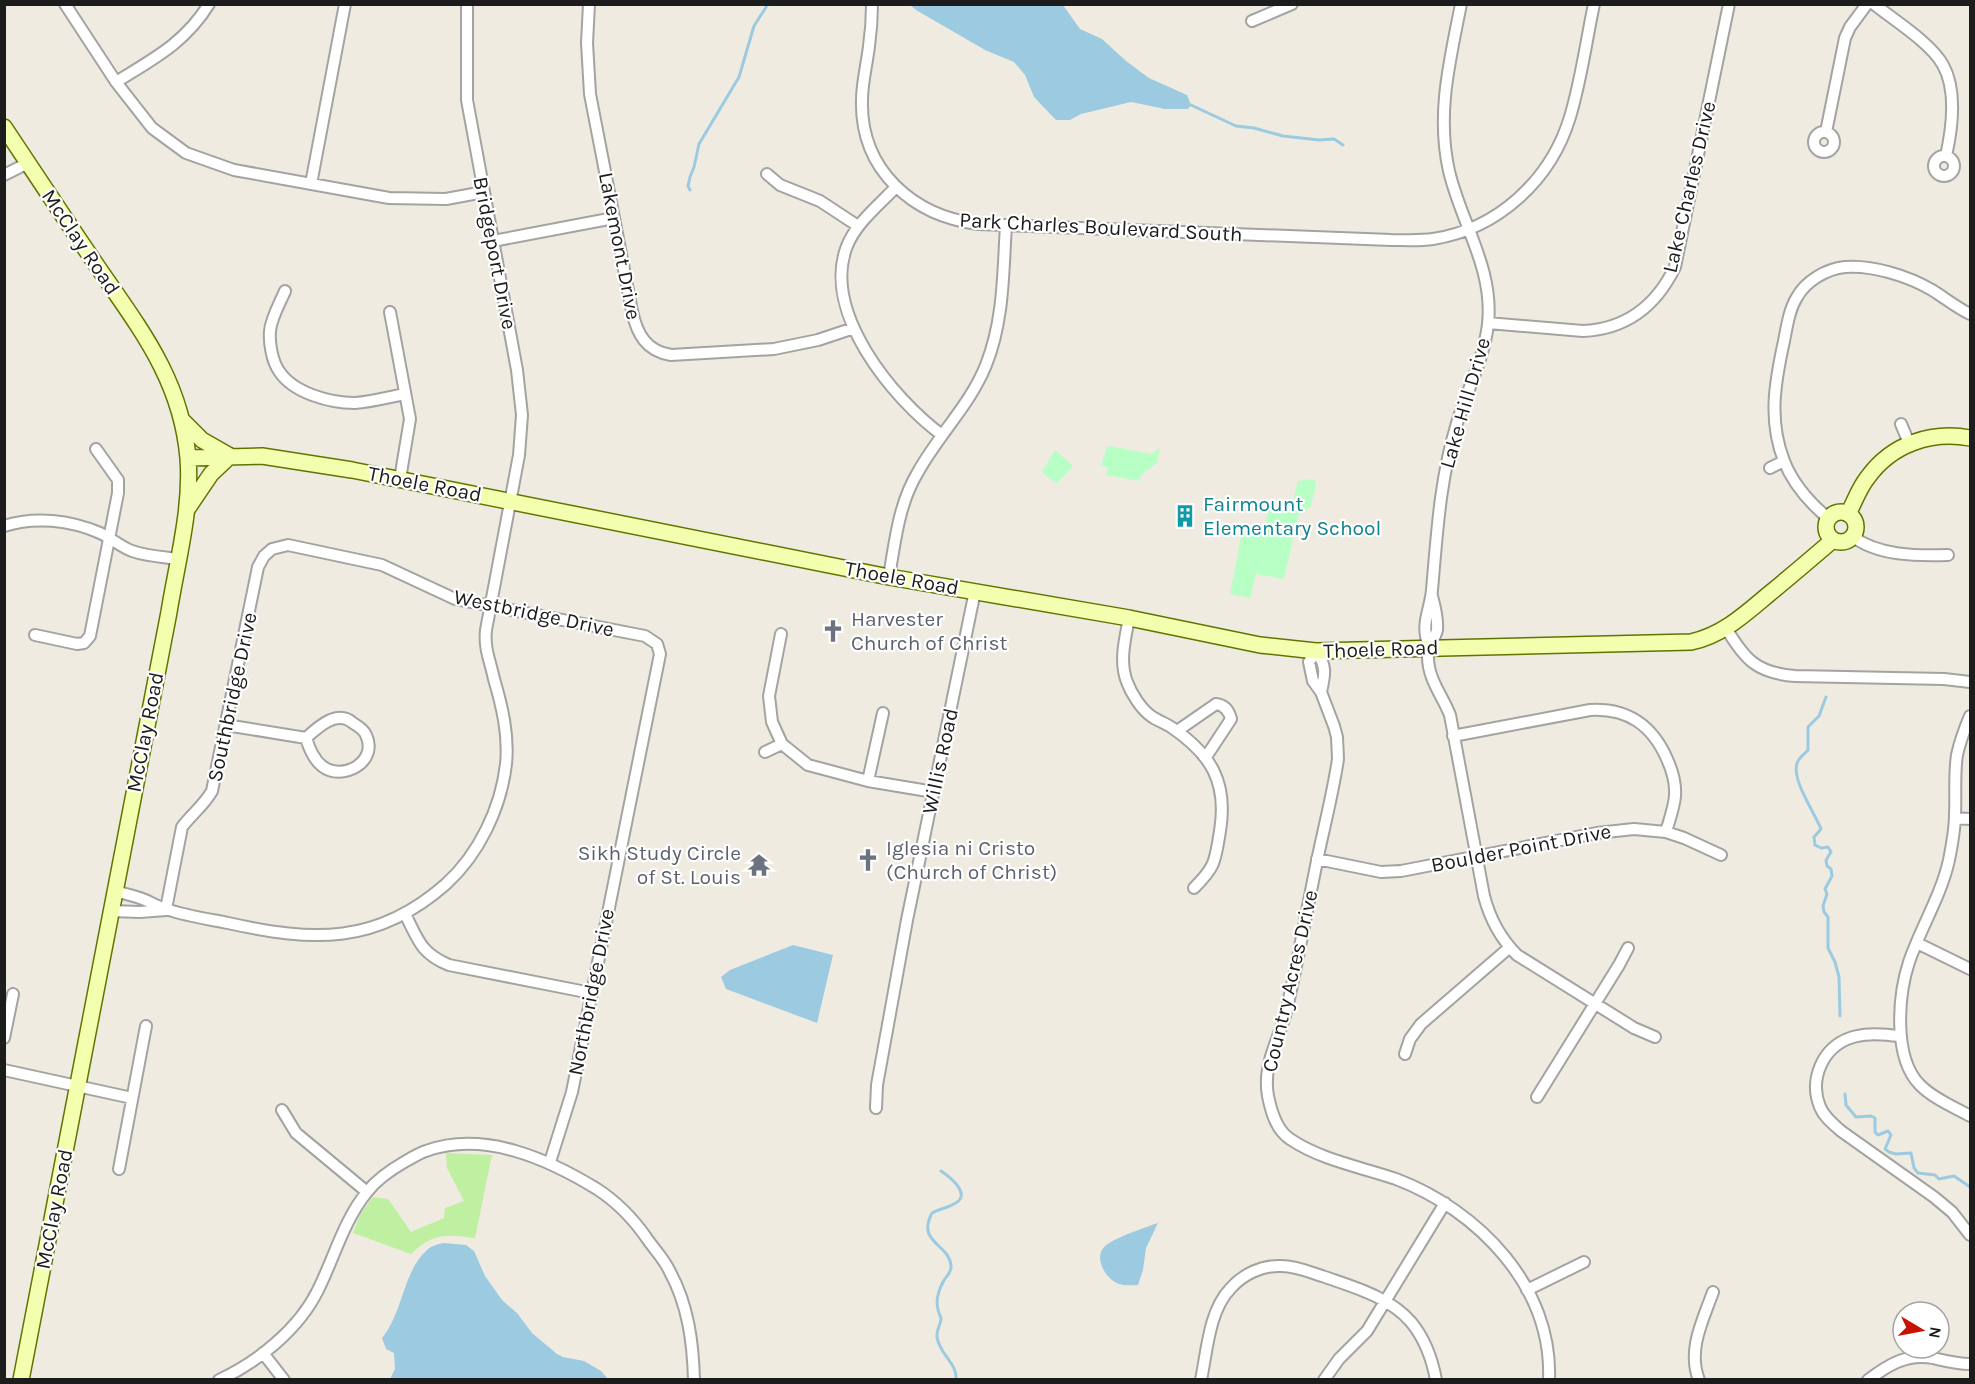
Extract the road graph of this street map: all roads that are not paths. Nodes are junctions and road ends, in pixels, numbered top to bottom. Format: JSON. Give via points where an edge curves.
{"nodes":[{"id":1,"x":65,"y":4,"type":"edge"},
{"id":2,"x":208,"y":4,"type":"edge"},
{"id":3,"x":345,"y":4,"type":"edge"},
{"id":4,"x":467,"y":4,"type":"edge"},
{"id":5,"x":589,"y":4,"type":"edge"},
{"id":6,"x":872,"y":4,"type":"edge"},
{"id":7,"x":1292,"y":4,"type":"edge"},
{"id":8,"x":1461,"y":4,"type":"edge"},
{"id":9,"x":1594,"y":4,"type":"edge"},
{"id":10,"x":1730,"y":4,"type":"edge"},
{"id":11,"x":1868,"y":4,"type":"edge"},
{"id":12,"x":1874,"y":4,"type":"edge"},
{"id":13,"x":1252,"y":21,"type":"dead end"},
{"id":14,"x":116,"y":82,"type":"junction"},
{"id":15,"x":4,"y":127,"type":"edge"},
{"id":16,"x":1826,"y":132,"type":"dead end"},
{"id":17,"x":1946,"y":156,"type":"dead end"},
{"id":18,"x":28,"y":163,"type":"junction"},
{"id":19,"x":767,"y":174,"type":"dead end"},
{"id":20,"x":4,"y":175,"type":"edge"},
{"id":21,"x":311,"y":184,"type":"junction"},
{"id":22,"x":896,"y":187,"type":"junction"},
{"id":23,"x":484,"y":192,"type":"junction"},
{"id":24,"x":614,"y":218,"type":"junction"},
{"id":25,"x":1006,"y":225,"type":"junction"},
{"id":26,"x":858,"y":226,"type":"junction"},
{"id":27,"x":1470,"y":230,"type":"junction"},
{"id":28,"x":493,"y":241,"type":"junction"},
{"id":29,"x":285,"y":291,"type":"dead end"},
{"id":30,"x":390,"y":312,"type":"dead end"},
{"id":31,"x":1971,"y":314,"type":"edge"},
{"id":32,"x":1488,"y":323,"type":"junction"},
{"id":33,"x":854,"y":327,"type":"junction"},
{"id":34,"x":405,"y":394,"type":"junction"},
{"id":35,"x":182,"y":420,"type":"junction"},
{"id":36,"x":1900,"y":424,"type":"dead end"},
{"id":37,"x":942,"y":435,"type":"junction"},
{"id":38,"x":1971,"y":438,"type":"edge"},
{"id":39,"x":1909,"y":443,"type":"junction"},
{"id":40,"x":96,"y":449,"type":"dead end"},
{"id":41,"x":230,"y":456,"type":"junction"},
{"id":42,"x":188,"y":458,"type":"junction"},
{"id":43,"x":1784,"y":461,"type":"junction"},
{"id":44,"x":1770,"y":468,"type":"dead end"},
{"id":45,"x":400,"y":479,"type":"junction"},
{"id":46,"x":511,"y":501,"type":"junction"},
{"id":47,"x":186,"y":510,"type":"junction"},
{"id":48,"x":1848,"y":514,"type":"junction"},
{"id":49,"x":1828,"y":518,"type":"junction"},
{"id":50,"x":4,"y":526,"type":"edge"},
{"id":51,"x":1852,"y":536,"type":"junction"},
{"id":52,"x":109,"y":538,"type":"junction"},
{"id":53,"x":1833,"y":540,"type":"junction"},
{"id":54,"x":272,"y":549,"type":"joint"},
{"id":55,"x":1948,"y":555,"type":"dead end"},
{"id":56,"x":178,"y":559,"type":"junction"},
{"id":57,"x":889,"y":577,"type":"junction"},
{"id":58,"x":975,"y":591,"type":"junction"},
{"id":59,"x":491,"y":606,"type":"junction"},
{"id":60,"x":1128,"y":618,"type":"junction"},
{"id":61,"x":1726,"y":628,"type":"junction"},
{"id":62,"x":781,"y":634,"type":"dead end"},
{"id":63,"x":35,"y":635,"type":"dead end"},
{"id":64,"x":657,"y":644,"type":"joint"},
{"id":65,"x":1429,"y":647,"type":"junction"},
{"id":66,"x":1316,"y":651,"type":"junction"},
{"id":67,"x":1971,"y":682,"type":"edge"},
{"id":68,"x":883,"y":713,"type":"dead end"},
{"id":69,"x":1971,"y":716,"type":"edge"},
{"id":70,"x":226,"y":725,"type":"junction"},
{"id":71,"x":1177,"y":731,"type":"junction"},
{"id":72,"x":1453,"y":736,"type":"junction"},
{"id":73,"x":306,"y":738,"type":"junction"},
{"id":74,"x":782,"y":744,"type":"junction"},
{"id":75,"x":765,"y":752,"type":"dead end"},
{"id":76,"x":1206,"y":757,"type":"junction"},
{"id":77,"x":868,"y":781,"type":"junction"},
{"id":78,"x":934,"y":792,"type":"junction"},
{"id":79,"x":1955,"y":818,"type":"junction"},
{"id":80,"x":1971,"y":819,"type":"edge"},
{"id":81,"x":1666,"y":832,"type":"junction"},
{"id":82,"x":1721,"y":855,"type":"dead end"},
{"id":83,"x":1476,"y":857,"type":"junction"},
{"id":84,"x":1317,"y":859,"type":"junction"},
{"id":85,"x":1194,"y":888,"type":"dead end"},
{"id":86,"x":115,"y":891,"type":"junction"},
{"id":87,"x":166,"y":909,"type":"junction"},
{"id":88,"x":111,"y":911,"type":"junction"},
{"id":89,"x":405,"y":914,"type":"junction"},
{"id":90,"x":1917,"y":943,"type":"junction"},
{"id":91,"x":1510,"y":947,"type":"junction"},
{"id":92,"x":1628,"y":948,"type":"dead end"},
{"id":93,"x":1971,"y":969,"type":"edge"},
{"id":94,"x":591,"y":993,"type":"junction"},
{"id":95,"x":13,"y":994,"type":"dead end"},
{"id":96,"x":1595,"y":1004,"type":"junction"},
{"id":97,"x":146,"y":1026,"type":"dead end"},
{"id":98,"x":1901,"y":1035,"type":"junction"},
{"id":99,"x":1655,"y":1037,"type":"dead end"},
{"id":100,"x":4,"y":1038,"type":"edge"},
{"id":101,"x":1405,"y":1054,"type":"dead end"},
{"id":102,"x":4,"y":1070,"type":"edge"},
{"id":103,"x":77,"y":1085,"type":"junction"},
{"id":104,"x":1537,"y":1097,"type":"dead end"},
{"id":105,"x":132,"y":1098,"type":"junction"},
{"id":106,"x":876,"y":1108,"type":"dead end"},
{"id":107,"x":282,"y":1110,"type":"dead end"},
{"id":108,"x":1971,"y":1116,"type":"edge"},
{"id":109,"x":550,"y":1162,"type":"junction"},
{"id":110,"x":119,"y":1169,"type":"dead end"},
{"id":111,"x":367,"y":1192,"type":"junction"},
{"id":112,"x":1445,"y":1203,"type":"junction"},
{"id":113,"x":1971,"y":1235,"type":"edge"},
{"id":114,"x":1584,"y":1262,"type":"dead end"},
{"id":115,"x":1527,"y":1290,"type":"junction"},
{"id":116,"x":1713,"y":1292,"type":"dead end"},
{"id":117,"x":1385,"y":1301,"type":"junction"},
{"id":118,"x":263,"y":1353,"type":"junction"},
{"id":119,"x":1971,"y":1364,"type":"edge"},
{"id":120,"x":21,"y":1380,"type":"edge"},
{"id":121,"x":219,"y":1380,"type":"edge"},
{"id":122,"x":284,"y":1380,"type":"edge"},
{"id":123,"x":694,"y":1380,"type":"edge"},
{"id":124,"x":1202,"y":1380,"type":"edge"},
{"id":125,"x":1324,"y":1380,"type":"edge"},
{"id":126,"x":1436,"y":1380,"type":"edge"},
{"id":127,"x":1549,"y":1380,"type":"edge"},
{"id":128,"x":1698,"y":1380,"type":"edge"},
{"id":129,"x":1868,"y":1380,"type":"edge"}],
"edges":[{"from":1,"to":14,"type":"street"},
{"from":2,"to":14,"type":"street","via":[[171,49]]},
{"from":3,"to":21,"type":"street"},
{"from":4,"to":23,"type":"street","name":"Bridgeport Drive","via":[[467,100]]},
{"from":5,"to":24,"type":"street","name":"Lakemont Drive","via":[[590,93]]},
{"from":6,"to":22,"type":"street","name":"Park Charles Boulevard South","via":[[862,111],[871,150]]},
{"from":7,"to":13,"type":"street"},
{"from":8,"to":27,"type":"street","name":"Lake Hill Drive","via":[[1445,85],[1443,125],[1449,170]]},
{"from":9,"to":27,"type":"street","name":"Park Charles Boulevard South","via":[[1574,102],[1555,153],[1523,195]]},
{"from":10,"to":32,"type":"street","name":"Lake Charles Drive","via":[[1677,256],[1658,296],[1634,317],[1597,330]]},
{"from":11,"to":16,"type":"street","via":[[1845,38]]},
{"from":12,"to":17,"type":"street","via":[[1933,52],[1948,74],[1951,98]]},
{"from":14,"to":21,"type":"street","via":[[152,128],[186,153],[234,170]]},
{"from":15,"to":18,"type":"main road","name":"McClay Road"},
{"from":18,"to":20,"type":"street"},
{"from":18,"to":35,"type":"main road","name":"McClay Road","via":[[157,355]]},
{"from":19,"to":26,"type":"street","via":[[780,185],[820,201]]},
{"from":21,"to":23,"type":"street","via":[[409,200]]},
{"from":22,"to":25,"type":"street","name":"Park Charles Boulevard South","via":[[924,208],[950,219]]},
{"from":22,"to":26,"type":"street"},
{"from":23,"to":28,"type":"street","name":"Bridgeport Drive"},
{"from":24,"to":28,"type":"street"},
{"from":24,"to":33,"type":"street","name":"Lakemont Drive","via":[[635,325],[654,350],[684,355],[774,349]]},
{"from":25,"to":27,"type":"street","name":"Park Charles Boulevard South","via":[[1391,240],[1430,240]]},
{"from":25,"to":37,"type":"street","via":[[1002,301],[994,344],[977,385]]},
{"from":26,"to":33,"type":"street","via":[[847,245],[841,273],[841,286]]},
{"from":27,"to":32,"type":"street","name":"Lake Hill Drive","via":[[1486,278]]},
{"from":28,"to":46,"type":"street","name":"Bridgeport Drive","via":[[521,396],[522,435]]},
{"from":29,"to":34,"type":"street","via":[[270,328],[270,344],[278,370],[286,380],[316,396],[355,403]]},
{"from":30,"to":34,"type":"street"},
{"from":31,"to":43,"type":"street","via":[[1917,282],[1877,270],[1836,268],[1813,279],[1792,307],[1774,389],[1774,418]]},
{"from":32,"to":65,"type":"street","name":"Lake Hill Drive","via":[[1444,474],[1432,594],[1424,631]]},
{"from":33,"to":37,"type":"street","via":[[883,378],[908,408]]},
{"from":34,"to":45,"type":"street","via":[[411,419]]},
{"from":35,"to":41,"type":"main road","via":[[202,440]]},
{"from":35,"to":42,"type":"main road","name":"McClay Road"},
{"from":36,"to":39,"type":"street"},
{"from":37,"to":57,"type":"street","via":[[910,488]]},
{"from":38,"to":39,"type":"main road","via":[[1943,436]]},
{"from":39,"to":48,"type":"main road","via":[[1868,476]]},
{"from":40,"to":52,"type":"street","via":[[118,480]]},
{"from":41,"to":42,"type":"main road","name":"Thoele Road"},
{"from":41,"to":45,"type":"main road","name":"Thoele Road","via":[[262,456]]},
{"from":41,"to":47,"type":"main road","via":[[211,474]]},
{"from":42,"to":47,"type":"main road","name":"McClay Road"},
{"from":43,"to":44,"type":"street"},
{"from":43,"to":49,"type":"street","via":[[1802,491]]},
{"from":45,"to":46,"type":"main road","name":"Thoele Road"},
{"from":46,"to":57,"type":"main road","name":"Thoele Road"},
{"from":46,"to":59,"type":"street","name":"Bridgeport Drive"},
{"from":47,"to":56,"type":"main road","name":"McClay Road"},
{"from":48,"to":49,"type":"main road","via":[[1840,512]]},
{"from":48,"to":51,"type":"main road","via":[[1856,527]]},
{"from":49,"to":53,"type":"main road","via":[[1825,528]]},
{"from":50,"to":52,"type":"street","via":[[40,520],[68,523]]},
{"from":51,"to":53,"type":"main road","via":[[1846,542]]},
{"from":51,"to":55,"type":"street","via":[[1867,545],[1915,556]]},
{"from":52,"to":56,"type":"street","via":[[132,551]]},
{"from":52,"to":63,"type":"street","via":[[87,647]]},
{"from":53,"to":61,"type":"main road","name":"Thoele Road"},
{"from":54,"to":59,"type":"street","name":"Westbridge Drive","via":[[288,545],[382,565],[448,596]]},
{"from":54,"to":70,"type":"street","name":"Southbridge Drive","via":[[258,567]]},
{"from":56,"to":86,"type":"main road","name":"McClay Road"},
{"from":57,"to":58,"type":"main road","name":"Thoele Road"},
{"from":58,"to":60,"type":"main road","name":"Thoele Road"},
{"from":58,"to":78,"type":"street","name":"Willis Road"},
{"from":59,"to":64,"type":"street","name":"Westbridge Drive","via":[[645,636]]},
{"from":59,"to":89,"type":"street","name":"Bridgeport Drive","via":[[484,646],[506,736],[500,795],[489,824],[454,877],[426,902]]},
{"from":60,"to":66,"type":"main road","name":"Thoele Road","via":[[1260,645]]},
{"from":60,"to":71,"type":"street","via":[[1123,656],[1127,683],[1151,716]]},
{"from":61,"to":65,"type":"main road","name":"Thoele Road","via":[[1691,642]]},
{"from":61,"to":67,"type":"street","via":[[1753,663],[1774,674]]},
{"from":62,"to":74,"type":"street","via":[[770,696],[772,722]]},
{"from":64,"to":94,"type":"street","name":"Northbridge Drive","via":[[660,654]]},
{"from":65,"to":66,"type":"main road","name":"Thoele Road"},
{"from":65,"to":72,"type":"street","name":"Lake Hill Drive","via":[[1430,673],[1445,703]]},
{"from":66,"to":84,"type":"street","name":"Country Acres Drive","via":[[1309,662],[1337,737],[1338,759]]},
{"from":68,"to":77,"type":"street"},
{"from":69,"to":79,"type":"street","via":[[1957,756]]},
{"from":70,"to":73,"type":"street"},
{"from":70,"to":87,"type":"street","name":"Southbridge Drive","via":[[213,792],[182,827]]},
{"from":71,"to":76,"type":"street"},
{"from":71,"to":76,"type":"street","via":[[1216,704],[1230,712],[1231,719]]},
{"from":72,"to":81,"type":"street","via":[[1590,710],[1611,710],[1633,718],[1652,733],[1673,775],[1675,797]]},
{"from":72,"to":83,"type":"street","name":"Lake Hill Drive"},
{"from":73,"to":73,"type":"street","via":[[336,717],[348,718],[366,734],[369,746],[363,762],[348,772],[333,772],[320,765]]},
{"from":74,"to":75,"type":"street"},
{"from":74,"to":77,"type":"street","via":[[808,765]]},
{"from":76,"to":85,"type":"street","via":[[1222,795],[1221,820],[1212,868]]},
{"from":77,"to":78,"type":"street"},
{"from":78,"to":106,"type":"street","name":"Willis Road","via":[[907,920]]},
{"from":79,"to":80,"type":"street"},
{"from":79,"to":90,"type":"street","via":[[1943,883]]},
{"from":81,"to":82,"type":"street","name":"Boulder Point Drive"},
{"from":81,"to":83,"type":"street","name":"Boulder Point Drive","via":[[1618,830]]},
{"from":83,"to":84,"type":"street","name":"Boulder Point Drive","via":[[1388,872]]},
{"from":83,"to":91,"type":"street","name":"Lake Hill Drive","via":[[1490,918]]},
{"from":84,"to":112,"type":"street","name":"Country Acres Drive","via":[[1285,1018],[1268,1062],[1266,1083],[1274,1117],[1286,1135],[1312,1151],[1397,1180]]},
{"from":86,"to":87,"type":"street"},
{"from":86,"to":88,"type":"main road","name":"McClay Road"},
{"from":87,"to":88,"type":"street"},
{"from":87,"to":89,"type":"street","name":"Bridgeport Drive","via":[[262,931],[328,936],[358,932]]},
{"from":88,"to":103,"type":"main road","name":"McClay Road"},
{"from":89,"to":94,"type":"street","via":[[423,949],[435,959]]},
{"from":90,"to":93,"type":"street"},
{"from":90,"to":98,"type":"street","via":[[1905,977]]},
{"from":91,"to":96,"type":"street","name":"Lake Hill Drive"},
{"from":91,"to":101,"type":"street","via":[[1421,1024]]},
{"from":92,"to":96,"type":"street"},
{"from":94,"to":109,"type":"street","name":"Northbridge Drive","via":[[572,1092]]},
{"from":95,"to":100,"type":"street"},
{"from":96,"to":99,"type":"street","name":"Lake Hill Drive"},
{"from":96,"to":104,"type":"street"},
{"from":97,"to":105,"type":"street"},
{"from":98,"to":108,"type":"street","via":[[1904,1058],[1918,1083]]},
{"from":98,"to":113,"type":"street","via":[[1865,1035],[1837,1044],[1820,1066],[1816,1080],[1820,1108],[1841,1131],[1952,1212]]},
{"from":102,"to":103,"type":"street"},
{"from":103,"to":105,"type":"street"},
{"from":103,"to":120,"type":"main road","name":"McClay Road"},
{"from":105,"to":110,"type":"street"},
{"from":107,"to":111,"type":"street","via":[[296,1133]]},
{"from":109,"to":111,"type":"street","via":[[473,1143],[450,1145],[425,1151],[390,1170]]},
{"from":109,"to":123,"type":"street","via":[[600,1191],[622,1209],[668,1268],[685,1309]]},
{"from":111,"to":118,"type":"street","via":[[348,1223],[317,1292],[296,1323]]},
{"from":112,"to":115,"type":"street","name":"Country Acres Drive","via":[[1489,1237]]},
{"from":112,"to":117,"type":"street"},
{"from":114,"to":115,"type":"street"},
{"from":115,"to":127,"type":"street","name":"Country Acres Drive","via":[[1546,1343]]},
{"from":116,"to":128,"type":"street","via":[[1694,1349]]},
{"from":117,"to":124,"type":"street","via":[[1291,1267],[1252,1272],[1236,1282],[1221,1301]]},
{"from":117,"to":125,"type":"street","via":[[1367,1331]]},
{"from":117,"to":126,"type":"street","via":[[1420,1334],[1428,1347]]},
{"from":118,"to":121,"type":"street"},
{"from":118,"to":122,"type":"street"},
{"from":119,"to":129,"type":"street","via":[[1911,1358],[1893,1362]]}]}
